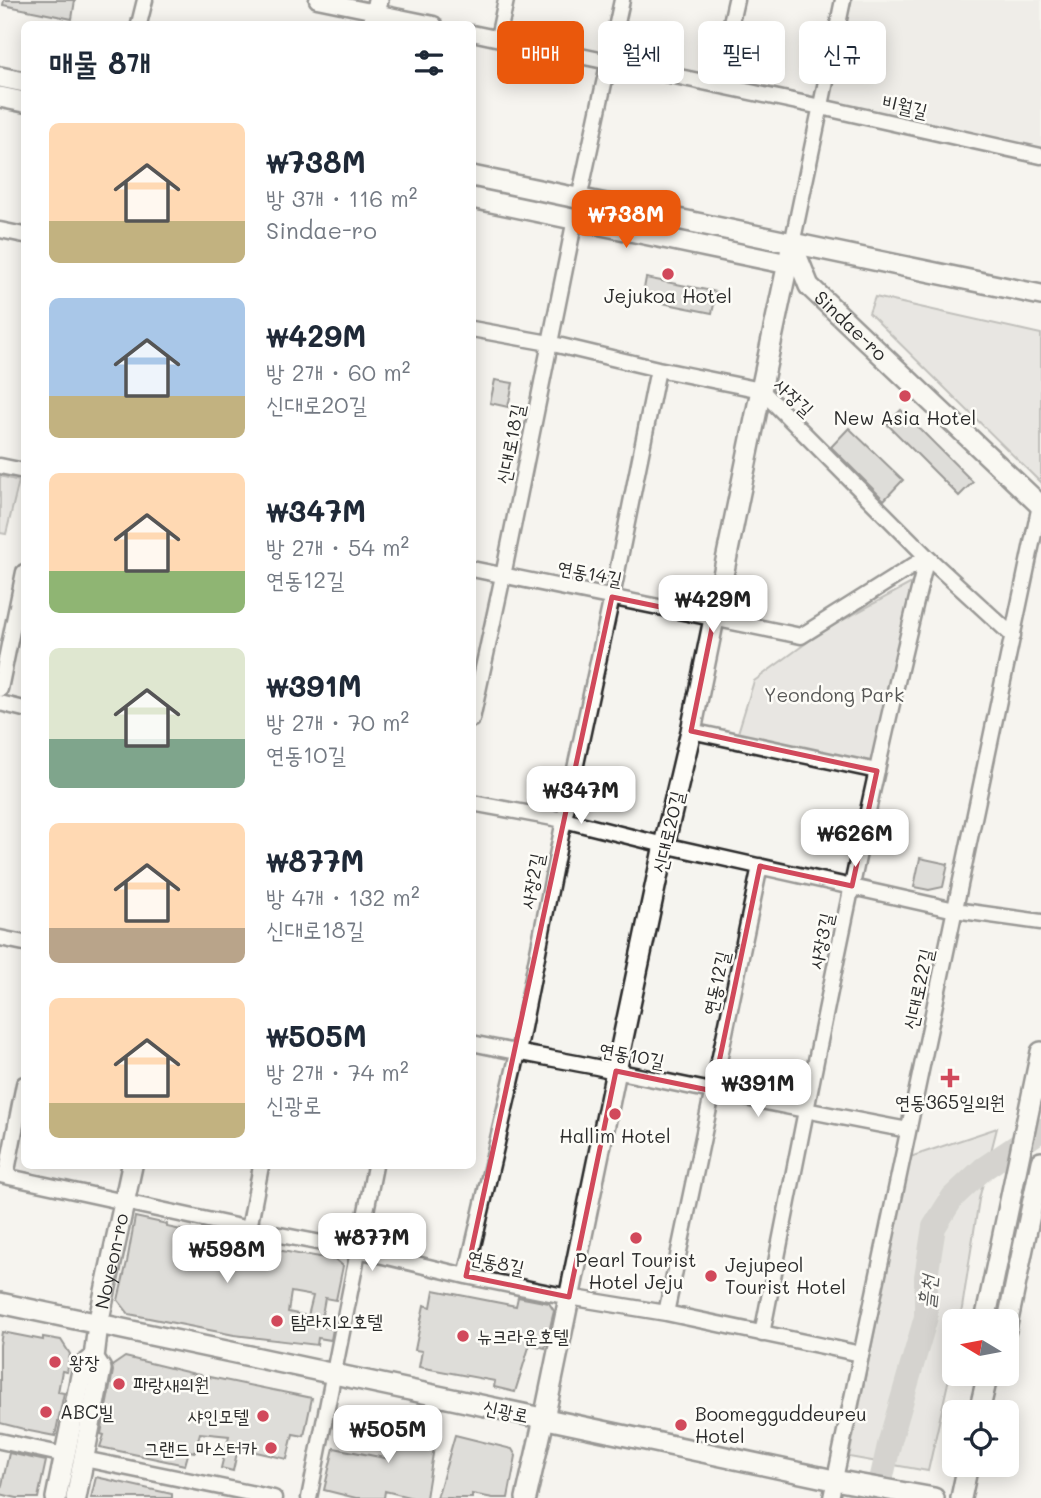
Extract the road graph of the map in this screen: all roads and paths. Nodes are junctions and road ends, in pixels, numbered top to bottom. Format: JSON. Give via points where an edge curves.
{"nodes":[{"id":1,"x":145,"y":0,"type":"edge"},
{"id":2,"x":317,"y":0,"type":"edge"},
{"id":3,"x":506,"y":0,"type":"edge"},
{"id":4,"x":622,"y":0,"type":"edge"},
{"id":5,"x":736,"y":0,"type":"edge"},
{"id":6,"x":843,"y":0,"type":"edge"},
{"id":7,"x":375,"y":12,"type":"edge"},
{"id":8,"x":140,"y":21,"type":"edge"},
{"id":9,"x":419,"y":21,"type":"edge"},
{"id":10,"x":502,"y":21,"type":"edge"},
{"id":11,"x":618,"y":21,"type":"edge"},
{"id":12,"x":476,"y":34,"type":"edge"},
{"id":13,"x":497,"y":38,"type":"edge"},
{"id":14,"x":0,"y":77,"type":"edge"},
{"id":15,"x":684,"y":78,"type":"edge"},
{"id":16,"x":21,"y":81,"type":"edge"},
{"id":17,"x":604,"y":84,"type":"edge"},
{"id":18,"x":717,"y":85,"type":"junction"},
{"id":19,"x":0,"y":97,"type":"edge"},
{"id":20,"x":21,"y":101,"type":"edge"},
{"id":21,"x":821,"y":107,"type":"junction"},
{"id":22,"x":1041,"y":156,"type":"edge"},
{"id":23,"x":476,"y":177,"type":"edge"},
{"id":24,"x":476,"y":199,"type":"edge"},
{"id":25,"x":579,"y":199,"type":"junction"},
{"id":26,"x":575,"y":219,"type":"junction"},
{"id":27,"x":0,"y":230,"type":"edge"},
{"id":28,"x":21,"y":234,"type":"edge"},
{"id":29,"x":792,"y":244,"type":"junction"},
{"id":30,"x":788,"y":264,"type":"junction"},
{"id":31,"x":1041,"y":295,"type":"edge"},
{"id":32,"x":476,"y":330,"type":"edge"},
{"id":33,"x":549,"y":343,"type":"junction"},
{"id":34,"x":658,"y":369,"type":"junction"},
{"id":35,"x":761,"y":390,"type":"junction"},
{"id":36,"x":0,"y":466,"type":"edge"},
{"id":37,"x":21,"y":470,"type":"edge"},
{"id":38,"x":1041,"y":506,"type":"edge"},
{"id":39,"x":927,"y":557,"type":"junction"},
{"id":40,"x":476,"y":570,"type":"edge"},
{"id":41,"x":503,"y":576,"type":"junction"},
{"id":42,"x":21,"y":587,"type":"edge"},
{"id":43,"x":612,"y":597,"type":"junction"},
{"id":44,"x":714,"y":618,"type":"junction"},
{"id":45,"x":1013,"y":636,"type":"junction"},
{"id":46,"x":0,"y":689,"type":"edge"},
{"id":47,"x":476,"y":701,"type":"edge"},
{"id":48,"x":0,"y":703,"type":"edge"},
{"id":49,"x":21,"y":708,"type":"edge"},
{"id":50,"x":691,"y":731,"type":"junction"},
{"id":51,"x":877,"y":771,"type":"junction"},
{"id":52,"x":476,"y":804,"type":"edge"},
{"id":53,"x":564,"y":820,"type":"junction"},
{"id":54,"x":664,"y":845,"type":"junction"},
{"id":55,"x":760,"y":866,"type":"junction"},
{"id":56,"x":852,"y":886,"type":"junction"},
{"id":57,"x":955,"y":910,"type":"junction"},
{"id":58,"x":1041,"y":922,"type":"edge"},
{"id":59,"x":0,"y":938,"type":"edge"},
{"id":60,"x":21,"y":942,"type":"edge"},
{"id":61,"x":476,"y":1044,"type":"edge"},
{"id":62,"x":1041,"y":1052,"type":"edge"},
{"id":63,"x":517,"y":1053,"type":"junction"},
{"id":64,"x":615,"y":1071,"type":"junction"},
{"id":65,"x":712,"y":1091,"type":"junction"},
{"id":66,"x":21,"y":1097,"type":"edge"},
{"id":67,"x":806,"y":1111,"type":"junction"},
{"id":68,"x":908,"y":1130,"type":"junction"},
{"id":69,"x":131,"y":1169,"type":"edge"},
{"id":70,"x":260,"y":1169,"type":"edge"},
{"id":71,"x":374,"y":1169,"type":"edge"},
{"id":72,"x":1039,"y":1171,"type":"edge"},
{"id":73,"x":3,"y":1176,"type":"edge"},
{"id":74,"x":124,"y":1202,"type":"junction"},
{"id":75,"x":249,"y":1229,"type":"junction"},
{"id":76,"x":358,"y":1250,"type":"junction"},
{"id":77,"x":467,"y":1276,"type":"junction"},
{"id":78,"x":569,"y":1297,"type":"junction"},
{"id":79,"x":0,"y":1303,"type":"edge"},
{"id":80,"x":987,"y":1309,"type":"edge"},
{"id":81,"x":1010,"y":1309,"type":"edge"},
{"id":82,"x":666,"y":1313,"type":"junction"},
{"id":83,"x":99,"y":1324,"type":"junction"},
{"id":84,"x":762,"y":1334,"type":"junction"},
{"id":85,"x":861,"y":1354,"type":"junction"},
{"id":86,"x":334,"y":1374,"type":"junction"},
{"id":87,"x":544,"y":1419,"type":"junction"},
{"id":88,"x":0,"y":1441,"type":"edge"},
{"id":89,"x":74,"y":1457,"type":"junction"},
{"id":90,"x":965,"y":1477,"type":"edge"},
{"id":91,"x":838,"y":1487,"type":"edge"},
{"id":92,"x":930,"y":1497,"type":"edge"},
{"id":93,"x":56,"y":1498,"type":"edge"},
{"id":94,"x":76,"y":1498,"type":"edge"},
{"id":95,"x":274,"y":1498,"type":"edge"},
{"id":96,"x":309,"y":1498,"type":"edge"},
{"id":97,"x":526,"y":1498,"type":"edge"},
{"id":98,"x":961,"y":1498,"type":"edge"}],
"edges":[{"from":1,"to":8,"type":"street"},
{"from":2,"to":7,"type":"street"},
{"from":3,"to":10,"type":"street"},
{"from":4,"to":11,"type":"street"},
{"from":5,"to":18,"type":"street"},
{"from":6,"to":21,"type":"street"},
{"from":7,"to":9,"type":"street"},
{"from":12,"to":13,"type":"street","name":"비월길"},
{"from":14,"to":16,"type":"main road"},
{"from":15,"to":18,"type":"street","name":"비월길"},
{"from":17,"to":25,"type":"street"},
{"from":18,"to":21,"type":"street","name":"비월길"},
{"from":19,"to":20,"type":"main road"},
{"from":21,"to":22,"type":"street","name":"비월길"},
{"from":21,"to":29,"type":"street"},
{"from":23,"to":25,"type":"main road"},
{"from":24,"to":26,"type":"main road"},
{"from":25,"to":29,"type":"main road"},
{"from":26,"to":30,"type":"main road"},
{"from":26,"to":33,"type":"street","name":"신대로18길"},
{"from":27,"to":28,"type":"street"},
{"from":29,"to":30,"type":"main road","name":"신대로20길"},
{"from":29,"to":31,"type":"main road"},
{"from":29,"to":38,"type":"main road","name":"Sindae-ro","via":[[810,286]]},
{"from":30,"to":35,"type":"main road","name":"신대로20길"},
{"from":32,"to":33,"type":"street","name":"사장길"},
{"from":33,"to":34,"type":"street","name":"사장길"},
{"from":33,"to":41,"type":"street","name":"신대로18길"},
{"from":34,"to":35,"type":"street","name":"사장길"},
{"from":34,"to":43,"type":"street","name":"사장2길"},
{"from":35,"to":39,"type":"street","name":"사장길"},
{"from":35,"to":44,"type":"main road","name":"신대로20길"},
{"from":36,"to":37,"type":"street"},
{"from":38,"to":45,"type":"street","name":"신대로22길"},
{"from":39,"to":44,"type":"street","name":"연동14길","via":[[801,636]]},
{"from":39,"to":45,"type":"street","name":"사장길"},
{"from":39,"to":51,"type":"street","name":"사장3길"},
{"from":40,"to":41,"type":"street","name":"연동14길"},
{"from":41,"to":43,"type":"street","name":"연동14길"},
{"from":41,"to":47,"type":"street","name":"신대로18길"},
{"from":42,"to":46,"type":"street"},
{"from":43,"to":44,"type":"street","name":"연동14길"},
{"from":43,"to":53,"type":"street","name":"사장2길"},
{"from":44,"to":50,"type":"main road","name":"신대로20길"},
{"from":45,"to":57,"type":"street","name":"신대로22길"},
{"from":48,"to":49,"type":"street"},
{"from":50,"to":51,"type":"street"},
{"from":50,"to":54,"type":"main road","name":"신대로20길"},
{"from":51,"to":56,"type":"street","name":"사장3길"},
{"from":52,"to":53,"type":"street"},
{"from":53,"to":54,"type":"street"},
{"from":53,"to":63,"type":"street","name":"사장2길"},
{"from":54,"to":55,"type":"street"},
{"from":54,"to":64,"type":"main road","name":"신대로20길"},
{"from":55,"to":56,"type":"street"},
{"from":55,"to":65,"type":"street","name":"연동12길"},
{"from":56,"to":57,"type":"street"},
{"from":56,"to":67,"type":"street","name":"사장3길"},
{"from":57,"to":58,"type":"street"},
{"from":57,"to":68,"type":"street","name":"신대로22길"},
{"from":59,"to":60,"type":"street"},
{"from":61,"to":63,"type":"street","name":"연동10길"},
{"from":62,"to":80,"type":"main road"},
{"from":63,"to":64,"type":"street","name":"연동10길"},
{"from":63,"to":77,"type":"street","name":"사장2길"},
{"from":64,"to":65,"type":"street","name":"연동10길"},
{"from":64,"to":78,"type":"main road","name":"신대로20길"},
{"from":65,"to":67,"type":"street","name":"연동10길"},
{"from":65,"to":82,"type":"street","name":"연동12길"},
{"from":66,"to":73,"type":"street"},
{"from":67,"to":68,"type":"street","name":"연동10길"},
{"from":67,"to":84,"type":"street","name":"사장3길"},
{"from":68,"to":85,"type":"street","name":"신대로22길"},
{"from":69,"to":74,"type":"main road","name":"Noyeon-ro"},
{"from":70,"to":75,"type":"street"},
{"from":71,"to":76,"type":"street"},
{"from":72,"to":81,"type":"main road"},
{"from":73,"to":74,"type":"street","name":"연동8길"},
{"from":74,"to":75,"type":"street","name":"연동8길"},
{"from":74,"to":83,"type":"main road","name":"Noyeon-ro"},
{"from":75,"to":76,"type":"street","name":"연동8길"},
{"from":76,"to":77,"type":"street","name":"연동8길"},
{"from":76,"to":86,"type":"street"},
{"from":77,"to":78,"type":"street","name":"연동8길"},
{"from":78,"to":82,"type":"street","name":"연동8길"},
{"from":78,"to":87,"type":"main road","name":"신대로20길"},
{"from":79,"to":83,"type":"main road","name":"신광로"},
{"from":82,"to":84,"type":"street","name":"연동8길"},
{"from":83,"to":86,"type":"main road","name":"신광로"},
{"from":83,"to":89,"type":"main road","name":"Noyeon-ro","via":[[94,1358],[83,1366]]},
{"from":84,"to":85,"type":"street","name":"연동8길"},
{"from":85,"to":91,"type":"street","name":"신대로22길"},
{"from":86,"to":87,"type":"main road","name":"신광로"},
{"from":86,"to":96,"type":"street"},
{"from":87,"to":91,"type":"main road","name":"신광로"},
{"from":87,"to":97,"type":"main road","name":"신대로20길"},
{"from":88,"to":89,"type":"street"},
{"from":89,"to":93,"type":"main road","name":"Noyeon-ro"},
{"from":89,"to":94,"type":"main road","name":"Noyeon-ro"},
{"from":89,"to":95,"type":"street"},
{"from":90,"to":98,"type":"main road"},
{"from":91,"to":92,"type":"main road","name":"신광로"}]}
